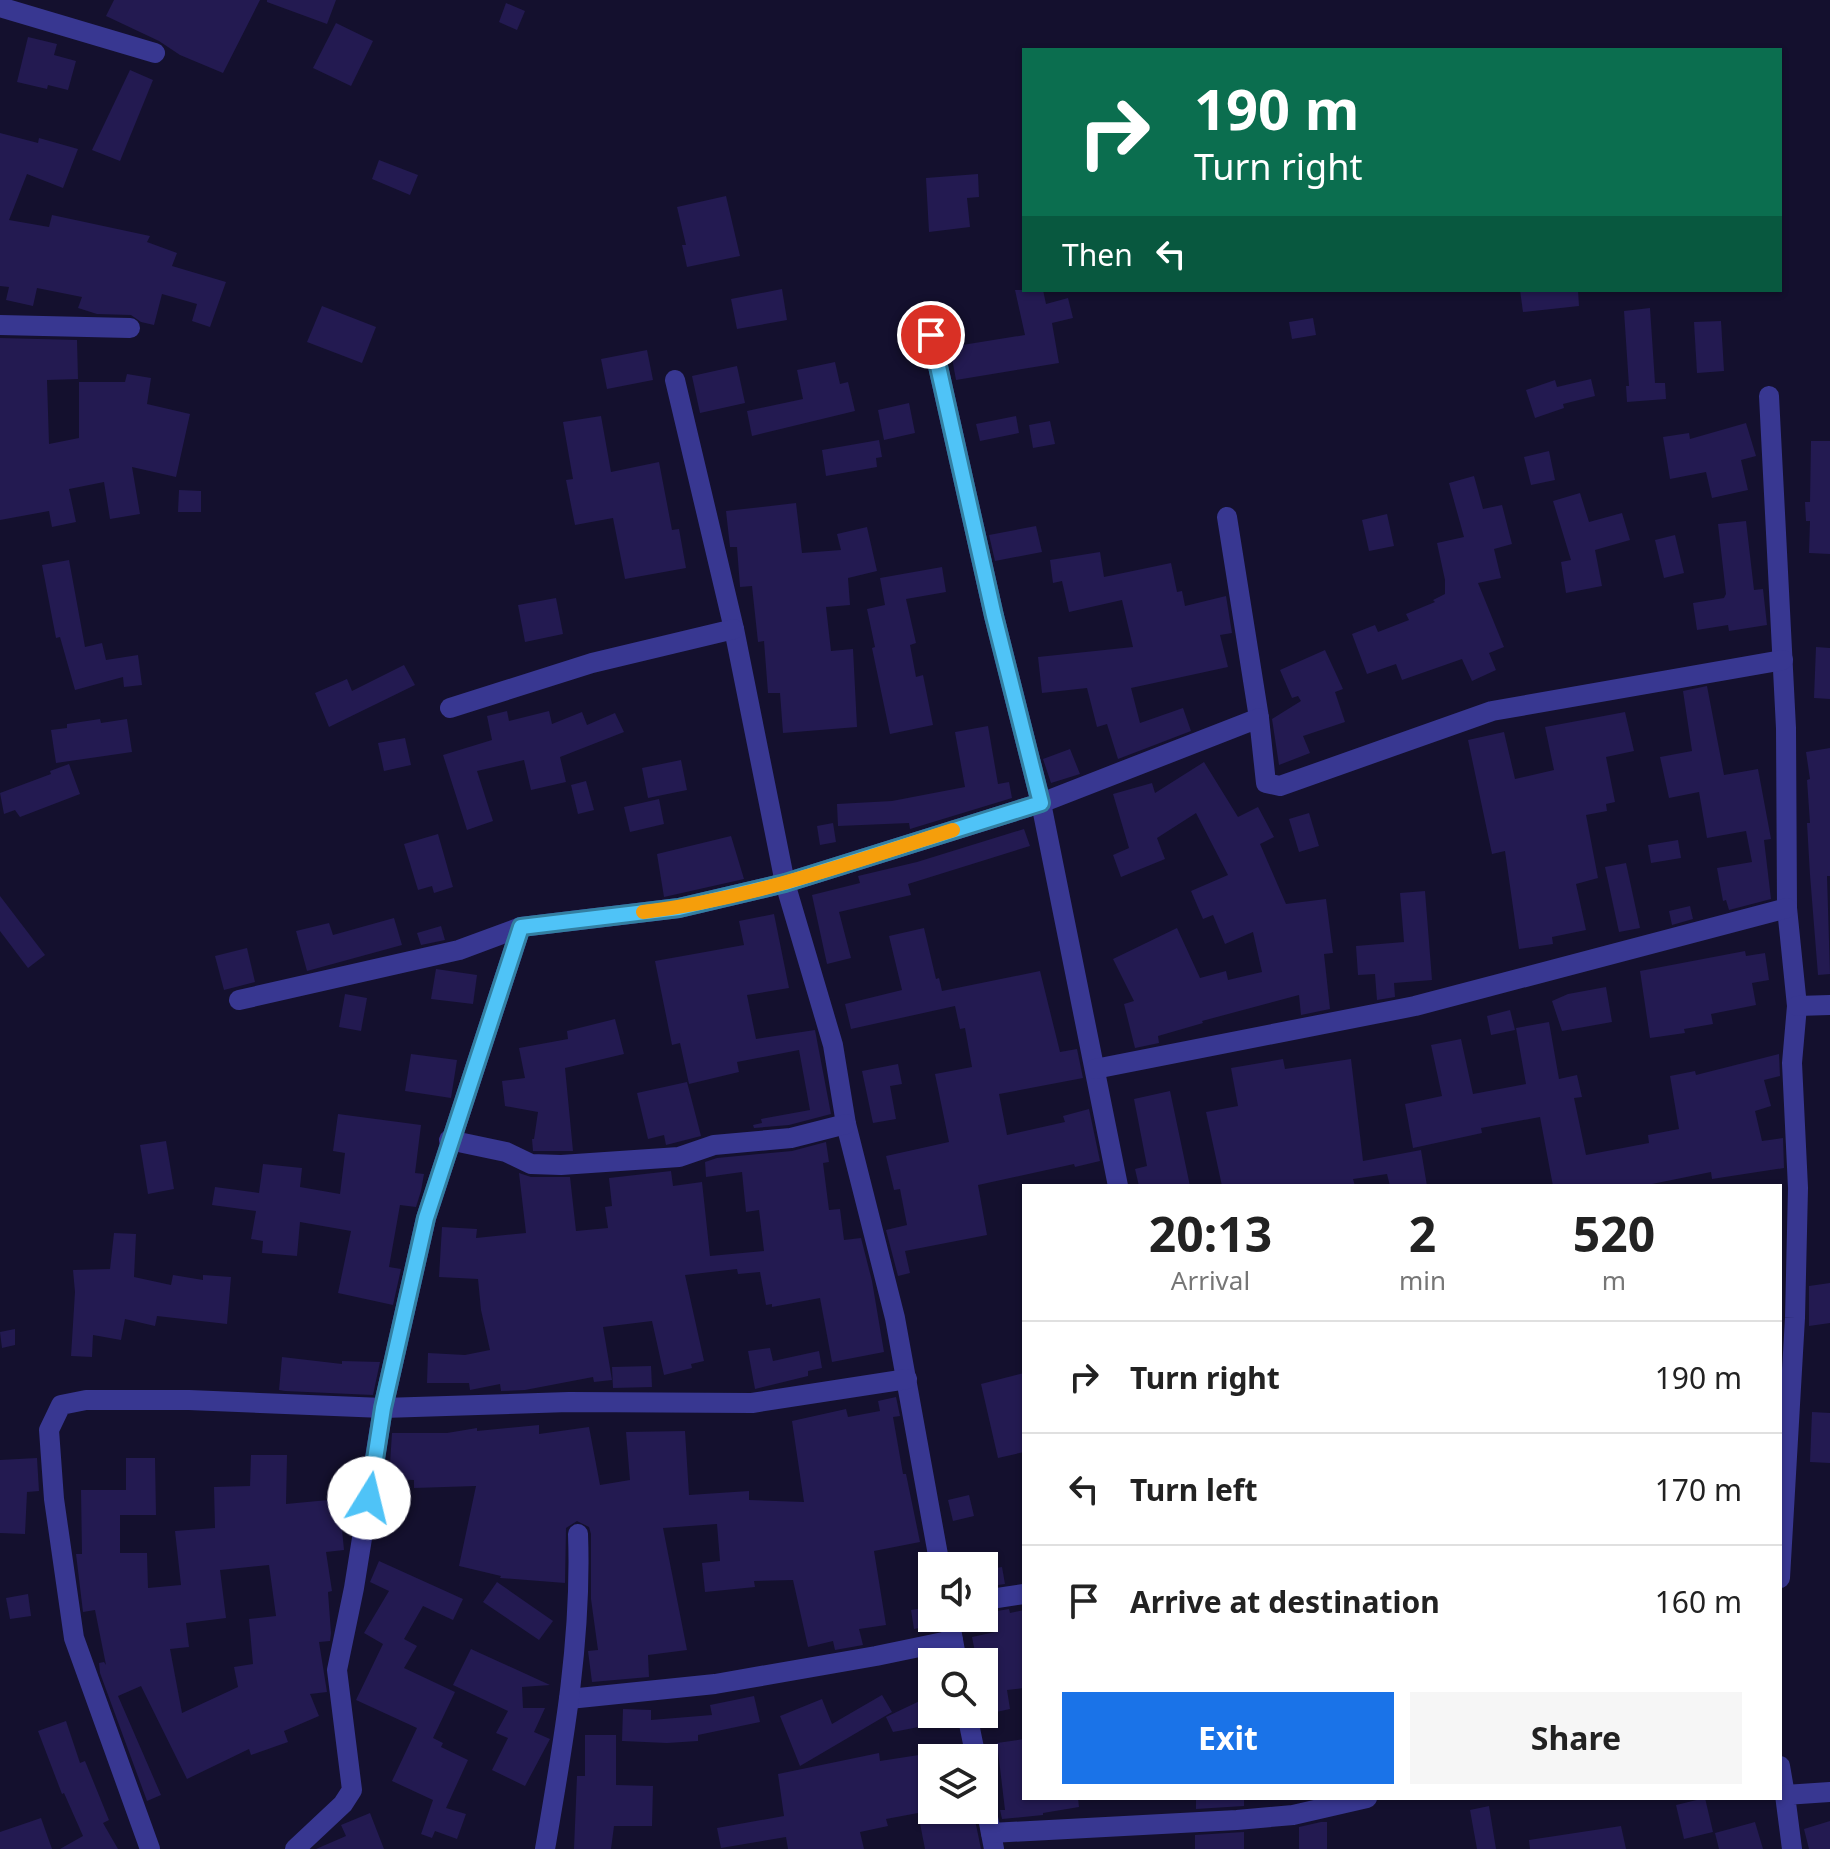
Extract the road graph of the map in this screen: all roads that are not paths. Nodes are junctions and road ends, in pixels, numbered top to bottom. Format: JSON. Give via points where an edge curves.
{"nodes":[{"id":1,"x":0,"y":7,"type":"edge"},
{"id":2,"x":155,"y":53,"type":"dead end"},
{"id":3,"x":0,"y":325,"type":"edge"},
{"id":4,"x":130,"y":328,"type":"dead end"},
{"id":5,"x":931,"y":335,"type":"dead end"},
{"id":6,"x":675,"y":380,"type":"dead end"},
{"id":7,"x":1769,"y":396,"type":"dead end"},
{"id":8,"x":1227,"y":517,"type":"dead end"},
{"id":9,"x":734,"y":629,"type":"junction"},
{"id":10,"x":1783,"y":660,"type":"junction"},
{"id":11,"x":450,"y":708,"type":"dead end"},
{"id":12,"x":1259,"y":718,"type":"junction"},
{"id":13,"x":1041,"y":803,"type":"junction"},
{"id":14,"x":785,"y":883,"type":"junction"},
{"id":15,"x":1787,"y":908,"type":"junction"},
{"id":16,"x":521,"y":927,"type":"junction"},
{"id":17,"x":239,"y":1000,"type":"dead end"},
{"id":18,"x":1830,"y":1005,"type":"edge"},
{"id":19,"x":1797,"y":1006,"type":"junction"},
{"id":20,"x":1095,"y":1069,"type":"junction"},
{"id":21,"x":846,"y":1124,"type":"junction"},
{"id":22,"x":449,"y":1140,"type":"junction"},
{"id":23,"x":1118,"y":1184,"type":"edge"},
{"id":24,"x":907,"y":1379,"type":"junction"},
{"id":25,"x":383,"y":1408,"type":"junction"},
{"id":26,"x":1784,"y":1426,"type":"edge"},
{"id":27,"x":1782,"y":1502,"type":"edge"},
{"id":28,"x":578,"y":1534,"type":"dead end"},
{"id":29,"x":938,"y":1552,"type":"edge"},
{"id":30,"x":1022,"y":1594,"type":"edge"},
{"id":31,"x":998,"y":1598,"type":"edge"},
{"id":32,"x":952,"y":1632,"type":"edge"},
{"id":33,"x":953,"y":1640,"type":"junction"},
{"id":34,"x":954,"y":1648,"type":"edge"},
{"id":35,"x":569,"y":1699,"type":"junction"},
{"id":36,"x":1782,"y":1778,"type":"edge"},
{"id":37,"x":1830,"y":1792,"type":"edge"},
{"id":38,"x":1785,"y":1795,"type":"junction"},
{"id":39,"x":1358,"y":1800,"type":"edge"},
{"id":40,"x":992,"y":1841,"type":"edge"},
{"id":41,"x":150,"y":1849,"type":"edge"},
{"id":42,"x":295,"y":1849,"type":"edge"},
{"id":43,"x":545,"y":1849,"type":"edge"},
{"id":44,"x":1792,"y":1849,"type":"edge"}],
"edges":[{"from":1,"to":2,"type":"street"},
{"from":3,"to":4,"type":"street"},
{"from":5,"to":13,"type":"street"},
{"from":6,"to":9,"type":"street"},
{"from":7,"to":10,"type":"street"},
{"from":8,"to":12,"type":"street"},
{"from":9,"to":11,"type":"street","via":[[592,663]]},
{"from":9,"to":14,"type":"street"},
{"from":10,"to":12,"type":"street","via":[[1492,711],[1280,786],[1266,783]]},
{"from":10,"to":15,"type":"street"},
{"from":12,"to":13,"type":"street"},
{"from":13,"to":14,"type":"street"},
{"from":13,"to":20,"type":"street"},
{"from":14,"to":16,"type":"street","via":[[679,908]]},
{"from":14,"to":21,"type":"street","via":[[833,1045]]},
{"from":15,"to":19,"type":"street"},
{"from":15,"to":20,"type":"street","via":[[1415,1006]]},
{"from":16,"to":17,"type":"street","via":[[459,950]]},
{"from":16,"to":22,"type":"street"},
{"from":18,"to":19,"type":"street"},
{"from":19,"to":26,"type":"street","via":[[1792,1063],[1798,1188]]},
{"from":20,"to":23,"type":"street"},
{"from":21,"to":22,"type":"street","via":[[791,1138],[714,1145],[679,1157],[561,1165],[531,1164],[506,1152]]},
{"from":21,"to":24,"type":"street"},
{"from":22,"to":25,"type":"street"},
{"from":24,"to":25,"type":"street","via":[[752,1403]]},
{"from":24,"to":29,"type":"street"},
{"from":25,"to":41,"type":"street","via":[[175,1400],[61,1405],[49,1430],[74,1638]]},
{"from":25,"to":42,"type":"street","via":[[337,1670],[352,1790]]},
{"from":26,"to":27,"type":"street"},
{"from":28,"to":35,"type":"street","via":[[580,1587]]},
{"from":30,"to":31,"type":"street"},
{"from":32,"to":33,"type":"street"},
{"from":33,"to":34,"type":"street"},
{"from":33,"to":35,"type":"street","via":[[715,1684]]},
{"from":35,"to":43,"type":"street"},
{"from":36,"to":38,"type":"street"},
{"from":37,"to":38,"type":"street"},
{"from":38,"to":44,"type":"street"},
{"from":39,"to":40,"type":"street","via":[[1293,1815]]}]}
